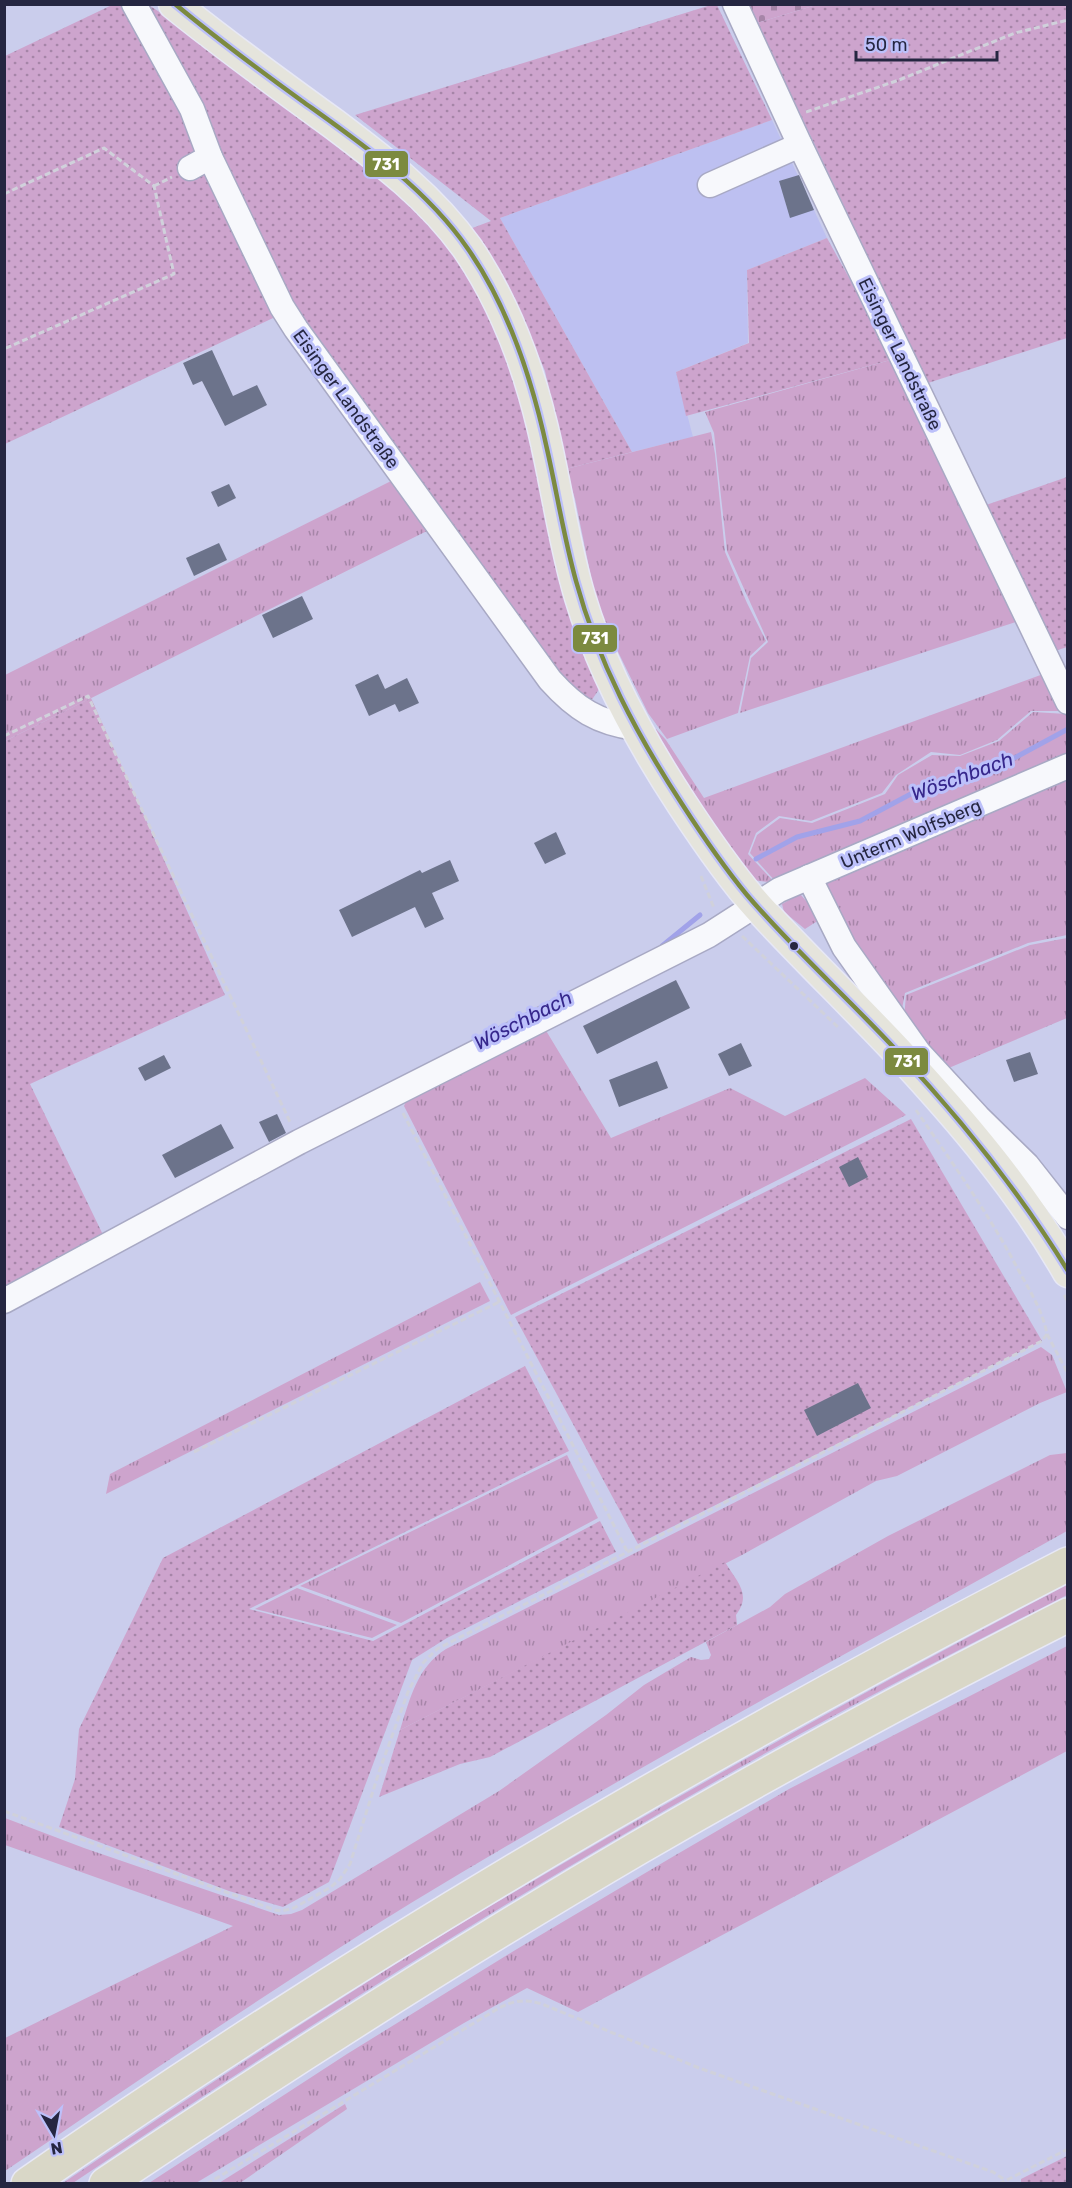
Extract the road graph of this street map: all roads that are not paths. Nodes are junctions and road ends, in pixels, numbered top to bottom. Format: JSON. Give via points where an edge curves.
{"nodes":[{"id":1,"x":134,"y":4,"type":"edge"},
{"id":2,"x":174,"y":4,"type":"edge"},
{"id":3,"x":735,"y":4,"type":"edge"},
{"id":4,"x":800,"y":145,"type":"junction"},
{"id":5,"x":710,"y":185,"type":"dead end"},
{"id":6,"x":1068,"y":702,"type":"edge"},
{"id":7,"x":636,"y":728,"type":"junction"},
{"id":8,"x":1068,"y":766,"type":"edge"},
{"id":9,"x":809,"y":877,"type":"junction"},
{"id":10,"x":756,"y":905,"type":"junction"},
{"id":11,"x":1068,"y":1218,"type":"edge"},
{"id":12,"x":1068,"y":1272,"type":"edge"},
{"id":13,"x":4,"y":1301,"type":"edge"},
{"id":14,"x":1068,"y":1564,"type":"edge"},
{"id":15,"x":1068,"y":1615,"type":"edge"},
{"id":16,"x":28,"y":2184,"type":"edge"},
{"id":17,"x":106,"y":2184,"type":"edge"}],
"edges":[{"from":1,"to":7,"type":"street","name":"Eisinger Landstraße","via":[[192,109],[200,163],[296,329],[550,680],[581,710]]},
{"from":2,"to":7,"type":"main road","via":[[392,168],[435,207],[468,249],[498,299],[524,360],[579,596],[612,680]]},
{"from":3,"to":4,"type":"street","name":"Eisinger Landstraße"},
{"from":4,"to":5,"type":"street"},
{"from":4,"to":6,"type":"street","name":"Eisinger Landstraße"},
{"from":7,"to":10,"type":"main road","via":[[698,828]]},
{"from":8,"to":9,"type":"street","name":"Unterm Wolfsberg"},
{"from":9,"to":10,"type":"street","name":"Unterm Wolfsberg"},
{"from":9,"to":11,"type":"street","via":[[844,947],[919,1053],[1027,1165]]},
{"from":10,"to":12,"type":"main road","via":[[973,1136],[1020,1198]]},
{"from":10,"to":13,"type":"street","name":"Unterm Wolfsberg","via":[[709,934],[299,1142]]},
{"from":14,"to":16,"type":"highway","via":[[834,1687],[606,1817],[357,1967]]},
{"from":15,"to":17,"type":"highway","via":[[902,1700],[638,1848],[253,2085]]}]}
